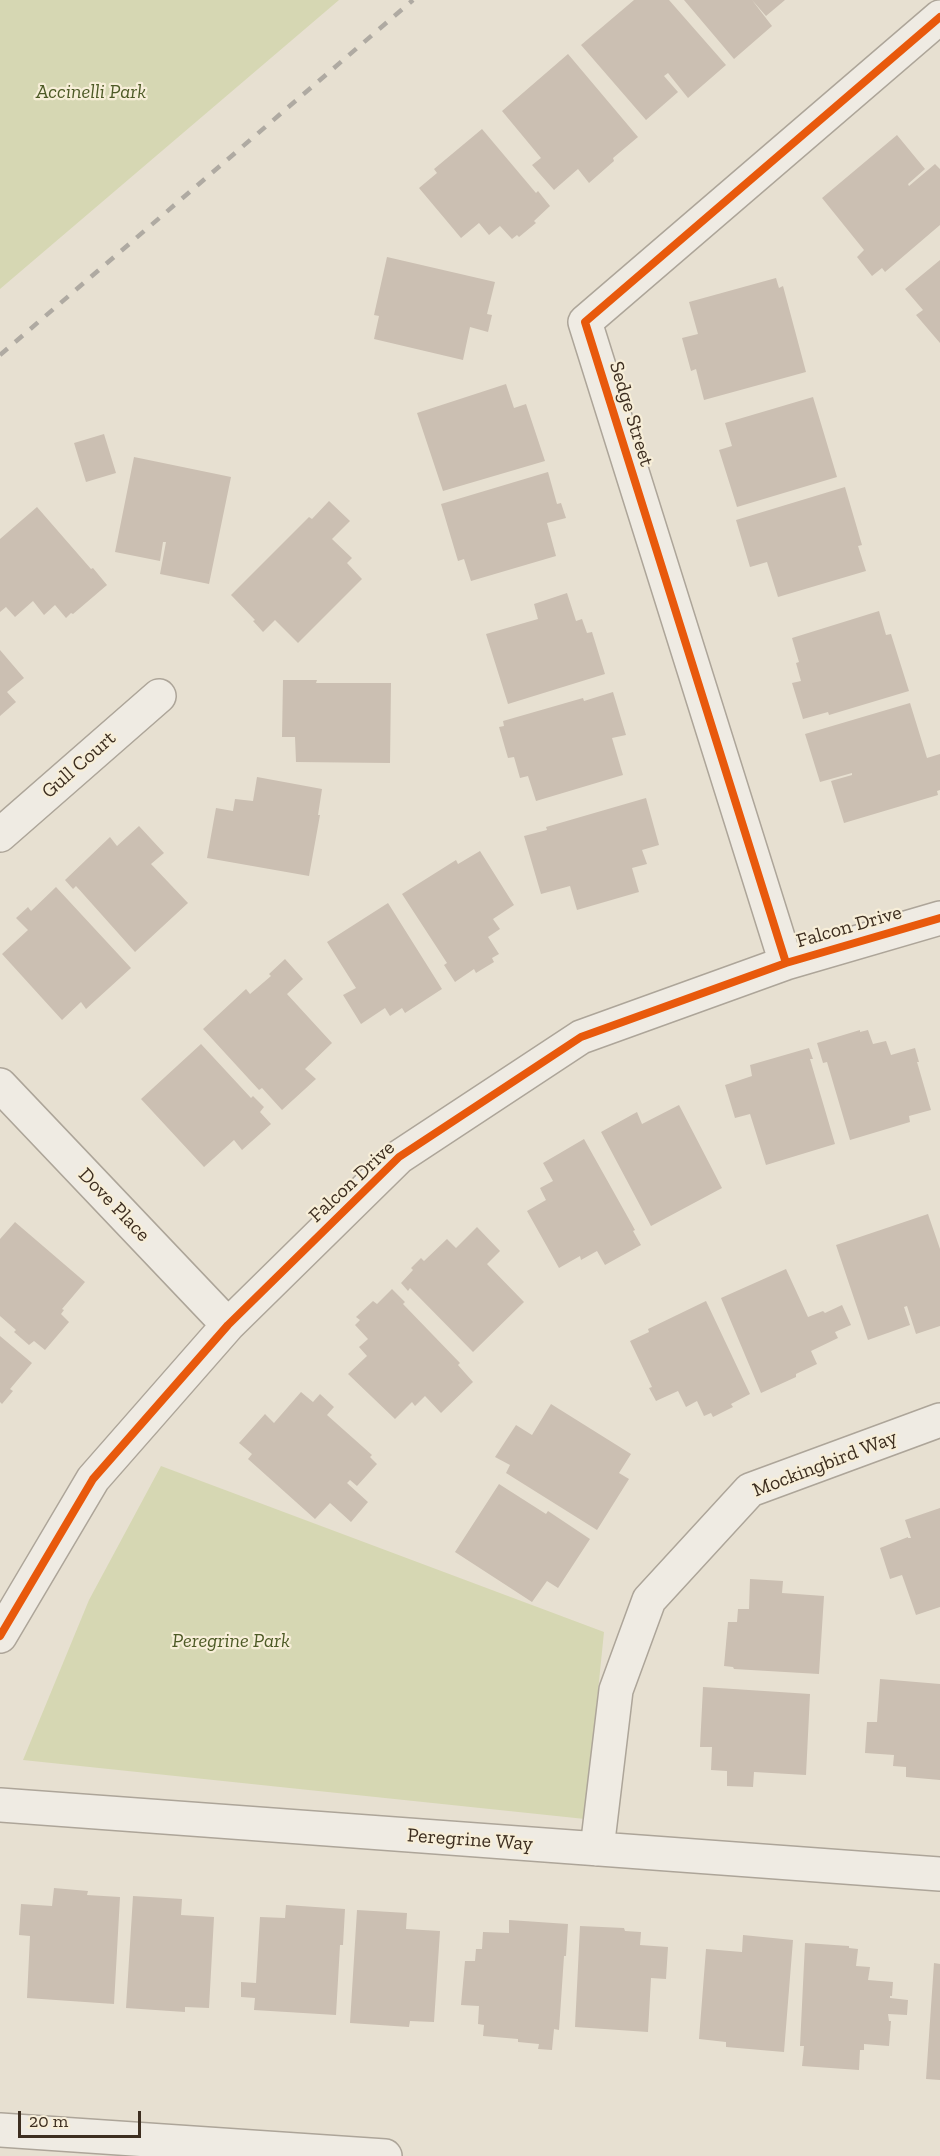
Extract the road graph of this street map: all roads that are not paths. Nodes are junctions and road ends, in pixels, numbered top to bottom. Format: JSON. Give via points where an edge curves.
{"nodes":[{"id":1,"x":935,"y":31,"type":"edge"},
{"id":2,"x":159,"y":696,"type":"dead end"},
{"id":3,"x":0,"y":835,"type":"edge"},
{"id":4,"x":940,"y":918,"type":"edge"},
{"id":5,"x":786,"y":963,"type":"junction"},
{"id":6,"x":0,"y":1085,"type":"edge"},
{"id":7,"x":228,"y":1325,"type":"junction"},
{"id":8,"x":940,"y":1420,"type":"edge"},
{"id":9,"x":0,"y":1636,"type":"edge"},
{"id":10,"x":0,"y":1805,"type":"edge"},
{"id":11,"x":597,"y":1849,"type":"junction"},
{"id":12,"x":940,"y":1874,"type":"edge"},
{"id":13,"x":0,"y":2130,"type":"edge"},
{"id":14,"x":384,"y":2156,"type":"edge"}],
"edges":[{"from":1,"to":5,"type":"street","name":"Sedge Street","via":[[585,322]]},
{"from":2,"to":3,"type":"street","name":"Gull Court"},
{"from":4,"to":5,"type":"street","name":"Falcon Drive"},
{"from":5,"to":7,"type":"street","name":"Falcon Drive","via":[[581,1037],[399,1157]]},
{"from":6,"to":7,"type":"street","name":"Dove Place"},
{"from":7,"to":9,"type":"street","name":"Falcon Drive","via":[[93,1479]]},
{"from":8,"to":11,"type":"street","name":"Mockingbird Way","via":[[750,1490],[649,1600],[616,1690]]},
{"from":10,"to":11,"type":"street","name":"Peregrine Way"},
{"from":11,"to":12,"type":"street","name":"Peregrine Way"},
{"from":13,"to":14,"type":"street"}]}
